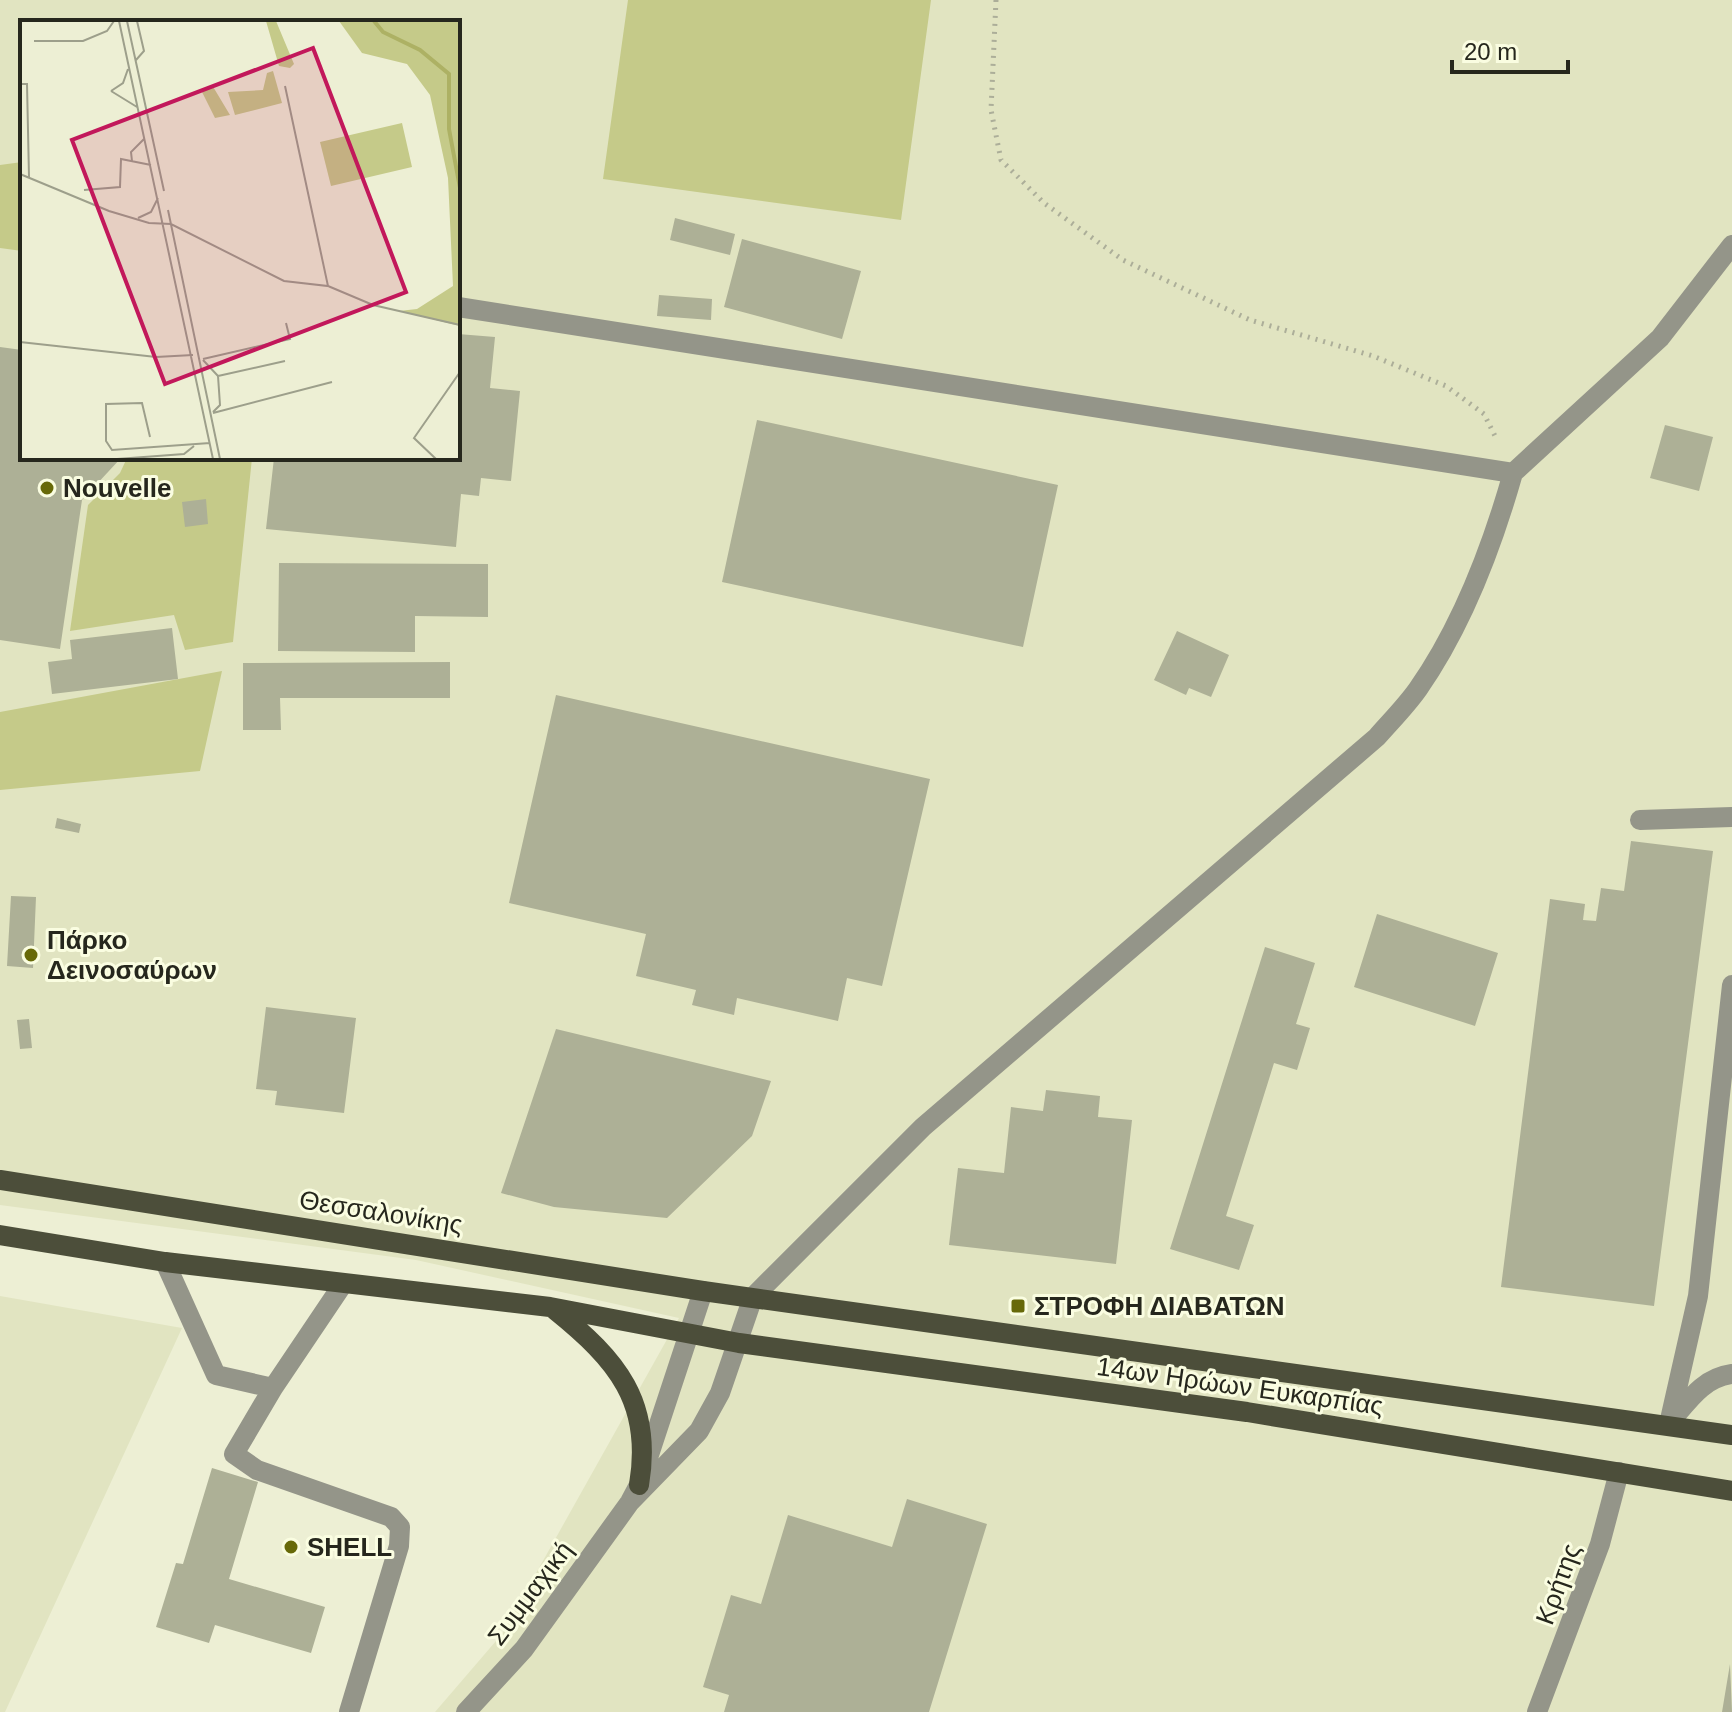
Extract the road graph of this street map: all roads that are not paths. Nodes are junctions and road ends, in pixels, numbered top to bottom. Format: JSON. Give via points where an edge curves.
{"nodes":[{"id":1,"x":1732,"y":245,"type":"edge"},
{"id":2,"x":460,"y":307,"type":"edge"},
{"id":3,"x":1513,"y":473,"type":"junction"},
{"id":4,"x":1732,"y":817,"type":"edge"},
{"id":5,"x":1640,"y":820,"type":"dead end"},
{"id":6,"x":1732,"y":985,"type":"edge"},
{"id":7,"x":0,"y":1180,"type":"edge"},
{"id":8,"x":0,"y":1235,"type":"edge"},
{"id":9,"x":165,"y":1262,"type":"junction"},
{"id":10,"x":343,"y":1284,"type":"junction"},
{"id":11,"x":703,"y":1291,"type":"junction"},
{"id":12,"x":753,"y":1297,"type":"junction"},
{"id":13,"x":550,"y":1307,"type":"junction"},
{"id":14,"x":690,"y":1334,"type":"junction"},
{"id":15,"x":739,"y":1343,"type":"junction"},
{"id":16,"x":1732,"y":1374,"type":"edge"},
{"id":17,"x":273,"y":1388,"type":"junction"},
{"id":18,"x":1669,"y":1424,"type":"junction"},
{"id":19,"x":1732,"y":1435,"type":"edge"},
{"id":20,"x":1619,"y":1472,"type":"junction"},
{"id":21,"x":1732,"y":1491,"type":"edge"},
{"id":22,"x":634,"y":1494,"type":"junction"},
{"id":23,"x":349,"y":1712,"type":"edge"},
{"id":24,"x":466,"y":1712,"type":"edge"},
{"id":25,"x":1537,"y":1712,"type":"edge"}],
"edges":[{"from":1,"to":3,"type":"street","via":[[1660,338]]},
{"from":2,"to":3,"type":"street"},
{"from":3,"to":12,"type":"street","via":[[1500,519],[1454,627],[1418,689],[1377,737],[923,1127]]},
{"from":4,"to":5,"type":"street"},
{"from":6,"to":18,"type":"street","via":[[1698,1296]]},
{"from":7,"to":11,"type":"main road","name":"Θεσσαλονίκης"},
{"from":8,"to":9,"type":"main road"},
{"from":9,"to":10,"type":"main road"},
{"from":9,"to":17,"type":"street","via":[[216,1375]]},
{"from":10,"to":13,"type":"main road"},
{"from":10,"to":17,"type":"street"},
{"from":11,"to":12,"type":"main road","name":"Θεσσαλονίκης"},
{"from":11,"to":14,"type":"street","name":"Συμμαχική"},
{"from":12,"to":15,"type":"street","name":"Συμμαχική"},
{"from":12,"to":18,"type":"main road","name":"14ων Ηρώων Ευκαρπίας"},
{"from":13,"to":14,"type":"main road"},
{"from":13,"to":22,"type":"main road","via":[[607,1356],[631,1392],[645,1451]]},
{"from":14,"to":15,"type":"main road"},
{"from":14,"to":22,"type":"street","name":"Συμμαχική"},
{"from":15,"to":20,"type":"main road","name":"14ων Ηρώων Ευκαρπίας","via":[[1247,1412]]},
{"from":15,"to":22,"type":"street","name":"Συμμαχική","via":[[699,1431]]},
{"from":16,"to":18,"type":"street","via":[[1702,1386]]},
{"from":17,"to":23,"type":"street","via":[[234,1454],[257,1470],[391,1517],[400,1527],[399,1546]]},
{"from":18,"to":19,"type":"main road","name":"14ων Ηρώων Ευκαρπίας"},
{"from":20,"to":21,"type":"main road","name":"14ων Ηρώων Ευκαρπίας"},
{"from":20,"to":25,"type":"street","name":"Κρήτης","via":[[1600,1544]]},
{"from":22,"to":24,"type":"street","name":"Συμμαχική","via":[[524,1649]]}]}
